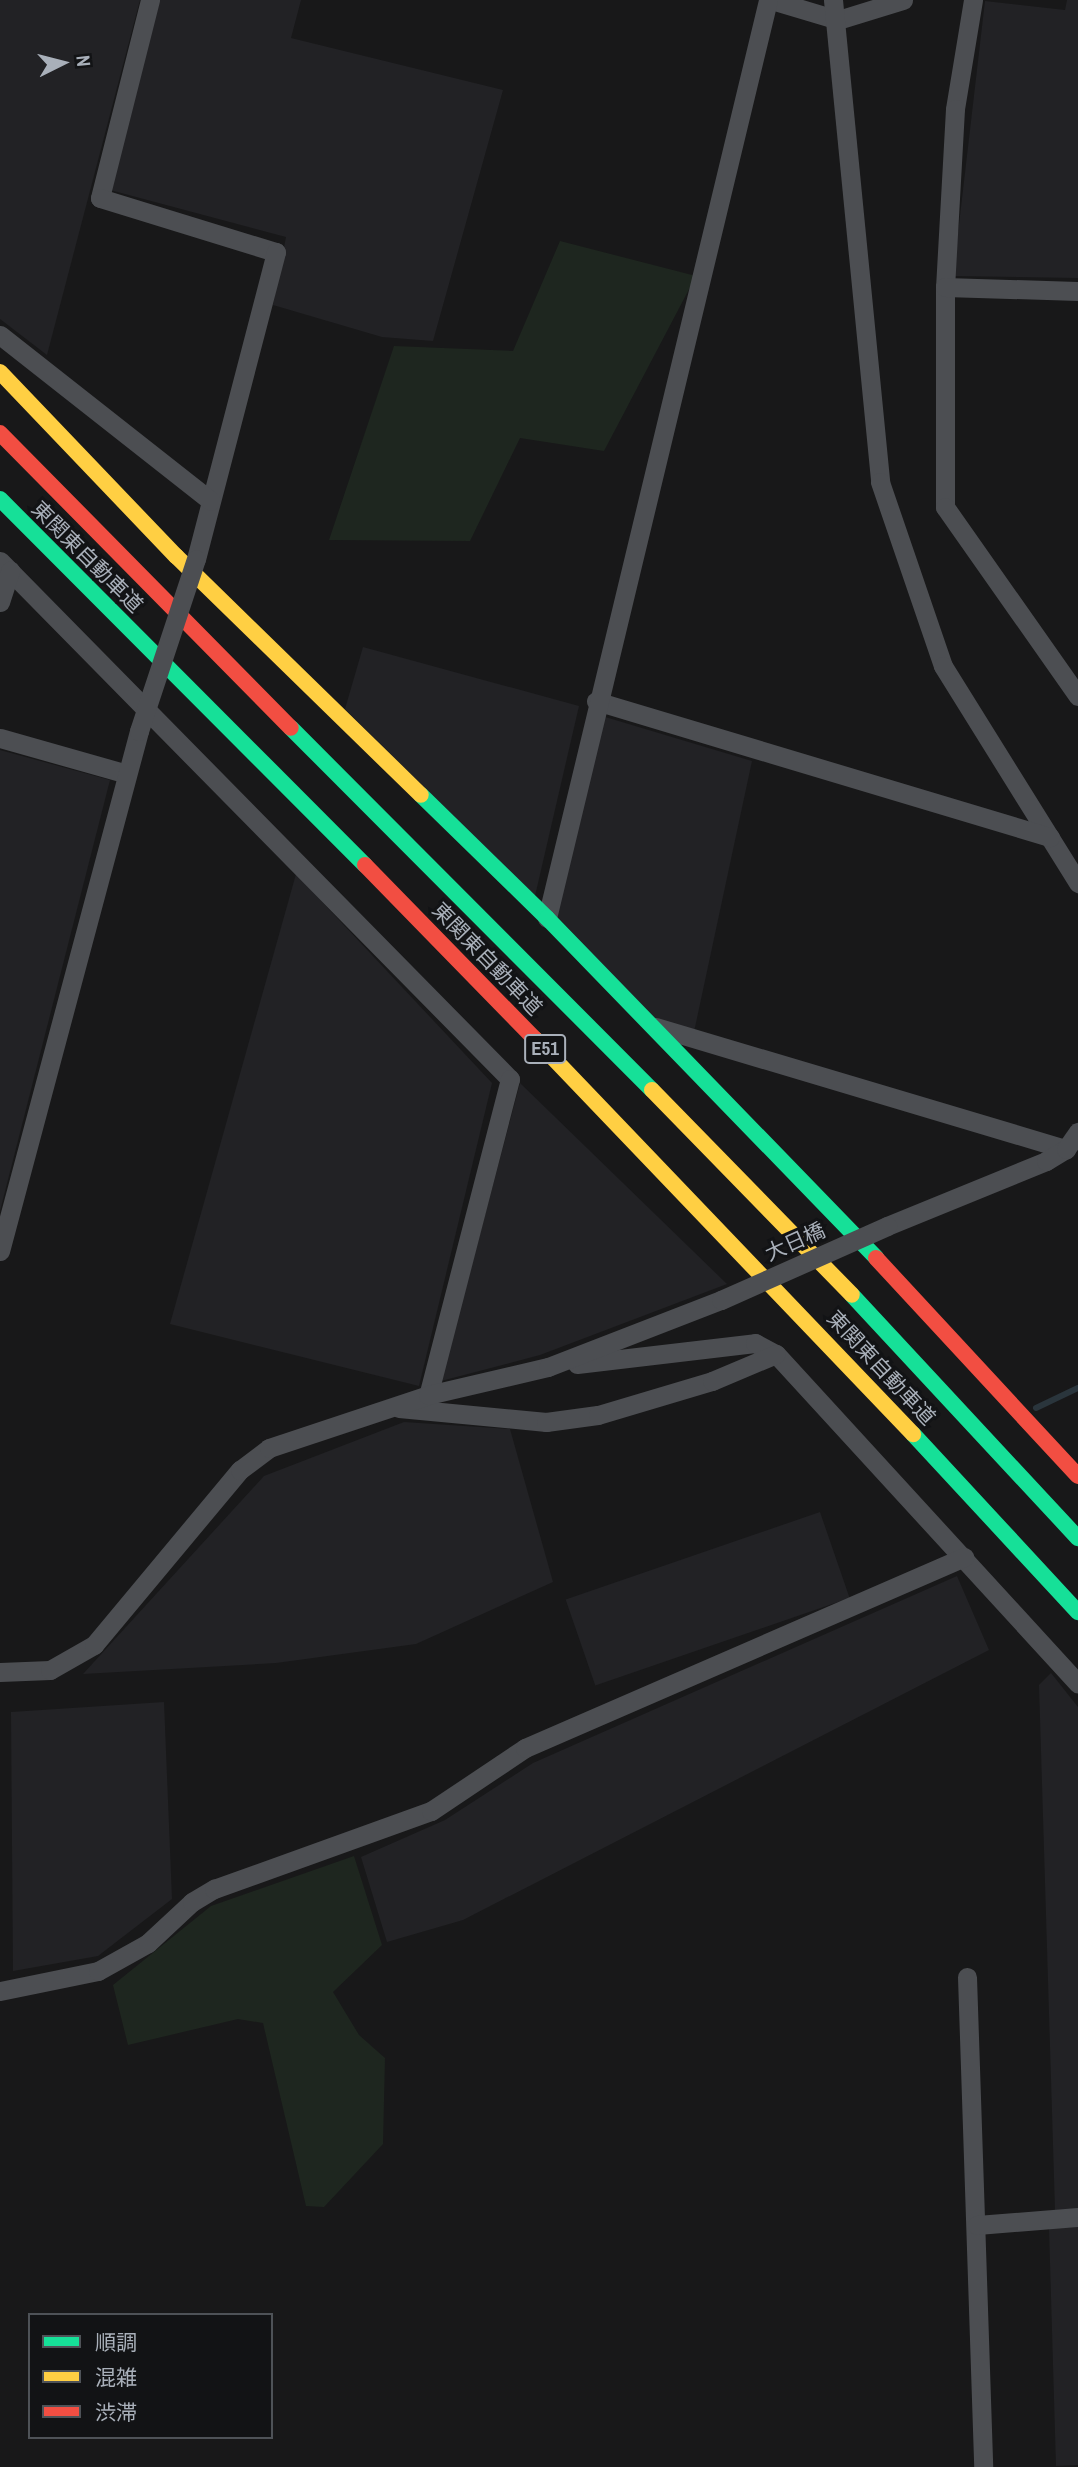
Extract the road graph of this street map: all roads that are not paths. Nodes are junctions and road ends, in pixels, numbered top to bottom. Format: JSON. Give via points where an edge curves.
{"nodes":[{"id":1,"x":150,"y":0,"type":"edge"},
{"id":2,"x":770,"y":0,"type":"edge"},
{"id":3,"x":833,"y":0,"type":"edge"},
{"id":4,"x":903,"y":0,"type":"edge"},
{"id":5,"x":973,"y":0,"type":"edge"},
{"id":6,"x":838,"y":19,"type":"junction"},
{"id":7,"x":945,"y":287,"type":"junction"},
{"id":8,"x":1078,"y":291,"type":"edge"},
{"id":9,"x":0,"y":335,"type":"edge"},
{"id":10,"x":0,"y":372,"type":"edge"},
{"id":11,"x":0,"y":433,"type":"edge"},
{"id":12,"x":0,"y":499,"type":"edge"},
{"id":13,"x":211,"y":501,"type":"junction"},
{"id":14,"x":5,"y":566,"type":"edge"},
{"id":15,"x":0,"y":602,"type":"edge"},
{"id":16,"x":1078,"y":696,"type":"edge"},
{"id":17,"x":596,"y":701,"type":"junction"},
{"id":18,"x":0,"y":738,"type":"edge"},
{"id":19,"x":124,"y":773,"type":"junction"},
{"id":20,"x":1050,"y":837,"type":"junction"},
{"id":21,"x":1078,"y":883,"type":"edge"},
{"id":22,"x":547,"y":918,"type":"junction"},
{"id":23,"x":652,"y":1026,"type":"junction"},
{"id":24,"x":1078,"y":1132,"type":"edge"},
{"id":25,"x":1066,"y":1149,"type":"junction"},
{"id":26,"x":0,"y":1251,"type":"edge"},
{"id":27,"x":776,"y":1354,"type":"junction"},
{"id":28,"x":548,"y":1367,"type":"junction"},
{"id":29,"x":428,"y":1395,"type":"junction"},
{"id":30,"x":398,"y":1408,"type":"junction"},
{"id":31,"x":1078,"y":1476,"type":"edge"},
{"id":32,"x":1078,"y":1538,"type":"edge"},
{"id":33,"x":964,"y":1557,"type":"junction"},
{"id":34,"x":1078,"y":1612,"type":"edge"},
{"id":35,"x":0,"y":1672,"type":"edge"},
{"id":36,"x":1078,"y":1684,"type":"edge"},
{"id":37,"x":967,"y":1977,"type":"dead end"},
{"id":38,"x":0,"y":1991,"type":"edge"},
{"id":39,"x":1078,"y":2217,"type":"edge"},
{"id":40,"x":977,"y":2225,"type":"junction"},
{"id":41,"x":983,"y":2467,"type":"edge"}],
"edges":[{"from":1,"to":13,"type":"street","via":[[100,198],[275,252]]},
{"from":2,"to":6,"type":"street"},
{"from":2,"to":17,"type":"street"},
{"from":3,"to":6,"type":"street"},
{"from":4,"to":6,"type":"street"},
{"from":5,"to":7,"type":"street","via":[[955,109]]},
{"from":6,"to":20,"type":"street","via":[[880,482],[943,666]]},
{"from":7,"to":8,"type":"street"},
{"from":7,"to":16,"type":"street","via":[[945,507]]},
{"from":9,"to":13,"type":"street"},
{"from":10,"to":22,"type":"main road","via":[[176,556]]},
{"from":11,"to":32,"type":"main road","name":"東関東自動車道","number":"E51","via":[[792,1233]]},
{"from":12,"to":34,"type":"main road","name":"東関東自動車道","number":"E51","via":[[813,1325]]},
{"from":13,"to":19,"type":"street","bridge":true},
{"from":14,"to":15,"type":"street"},
{"from":14,"to":29,"type":"street","via":[[510,1079]]},
{"from":17,"to":20,"type":"street"},
{"from":17,"to":22,"type":"street"},
{"from":18,"to":19,"type":"street"},
{"from":19,"to":26,"type":"street","via":[[81,955]]},
{"from":20,"to":21,"type":"street"},
{"from":22,"to":23,"type":"main road"},
{"from":23,"to":25,"type":"street"},
{"from":23,"to":31,"type":"main road"},
{"from":24,"to":25,"type":"street"},
{"from":25,"to":28,"type":"street","name":"大日橋","bridge":true,"via":[[721,1300]]},
{"from":27,"to":28,"type":"street","via":[[755,1343],[735,1344]]},
{"from":27,"to":30,"type":"street","via":[[712,1381],[585,1417],[546,1422]]},
{"from":27,"to":33,"type":"street"},
{"from":28,"to":29,"type":"street"},
{"from":29,"to":30,"type":"street"},
{"from":30,"to":35,"type":"street","via":[[269,1448],[240,1470],[94,1645],[50,1670]]},
{"from":33,"to":36,"type":"street"},
{"from":33,"to":38,"type":"street","via":[[525,1748],[431,1811],[214,1889],[192,1902],[148,1943],[98,1971]]},
{"from":37,"to":40,"type":"street"},
{"from":39,"to":40,"type":"street"},
{"from":40,"to":41,"type":"street"}]}
